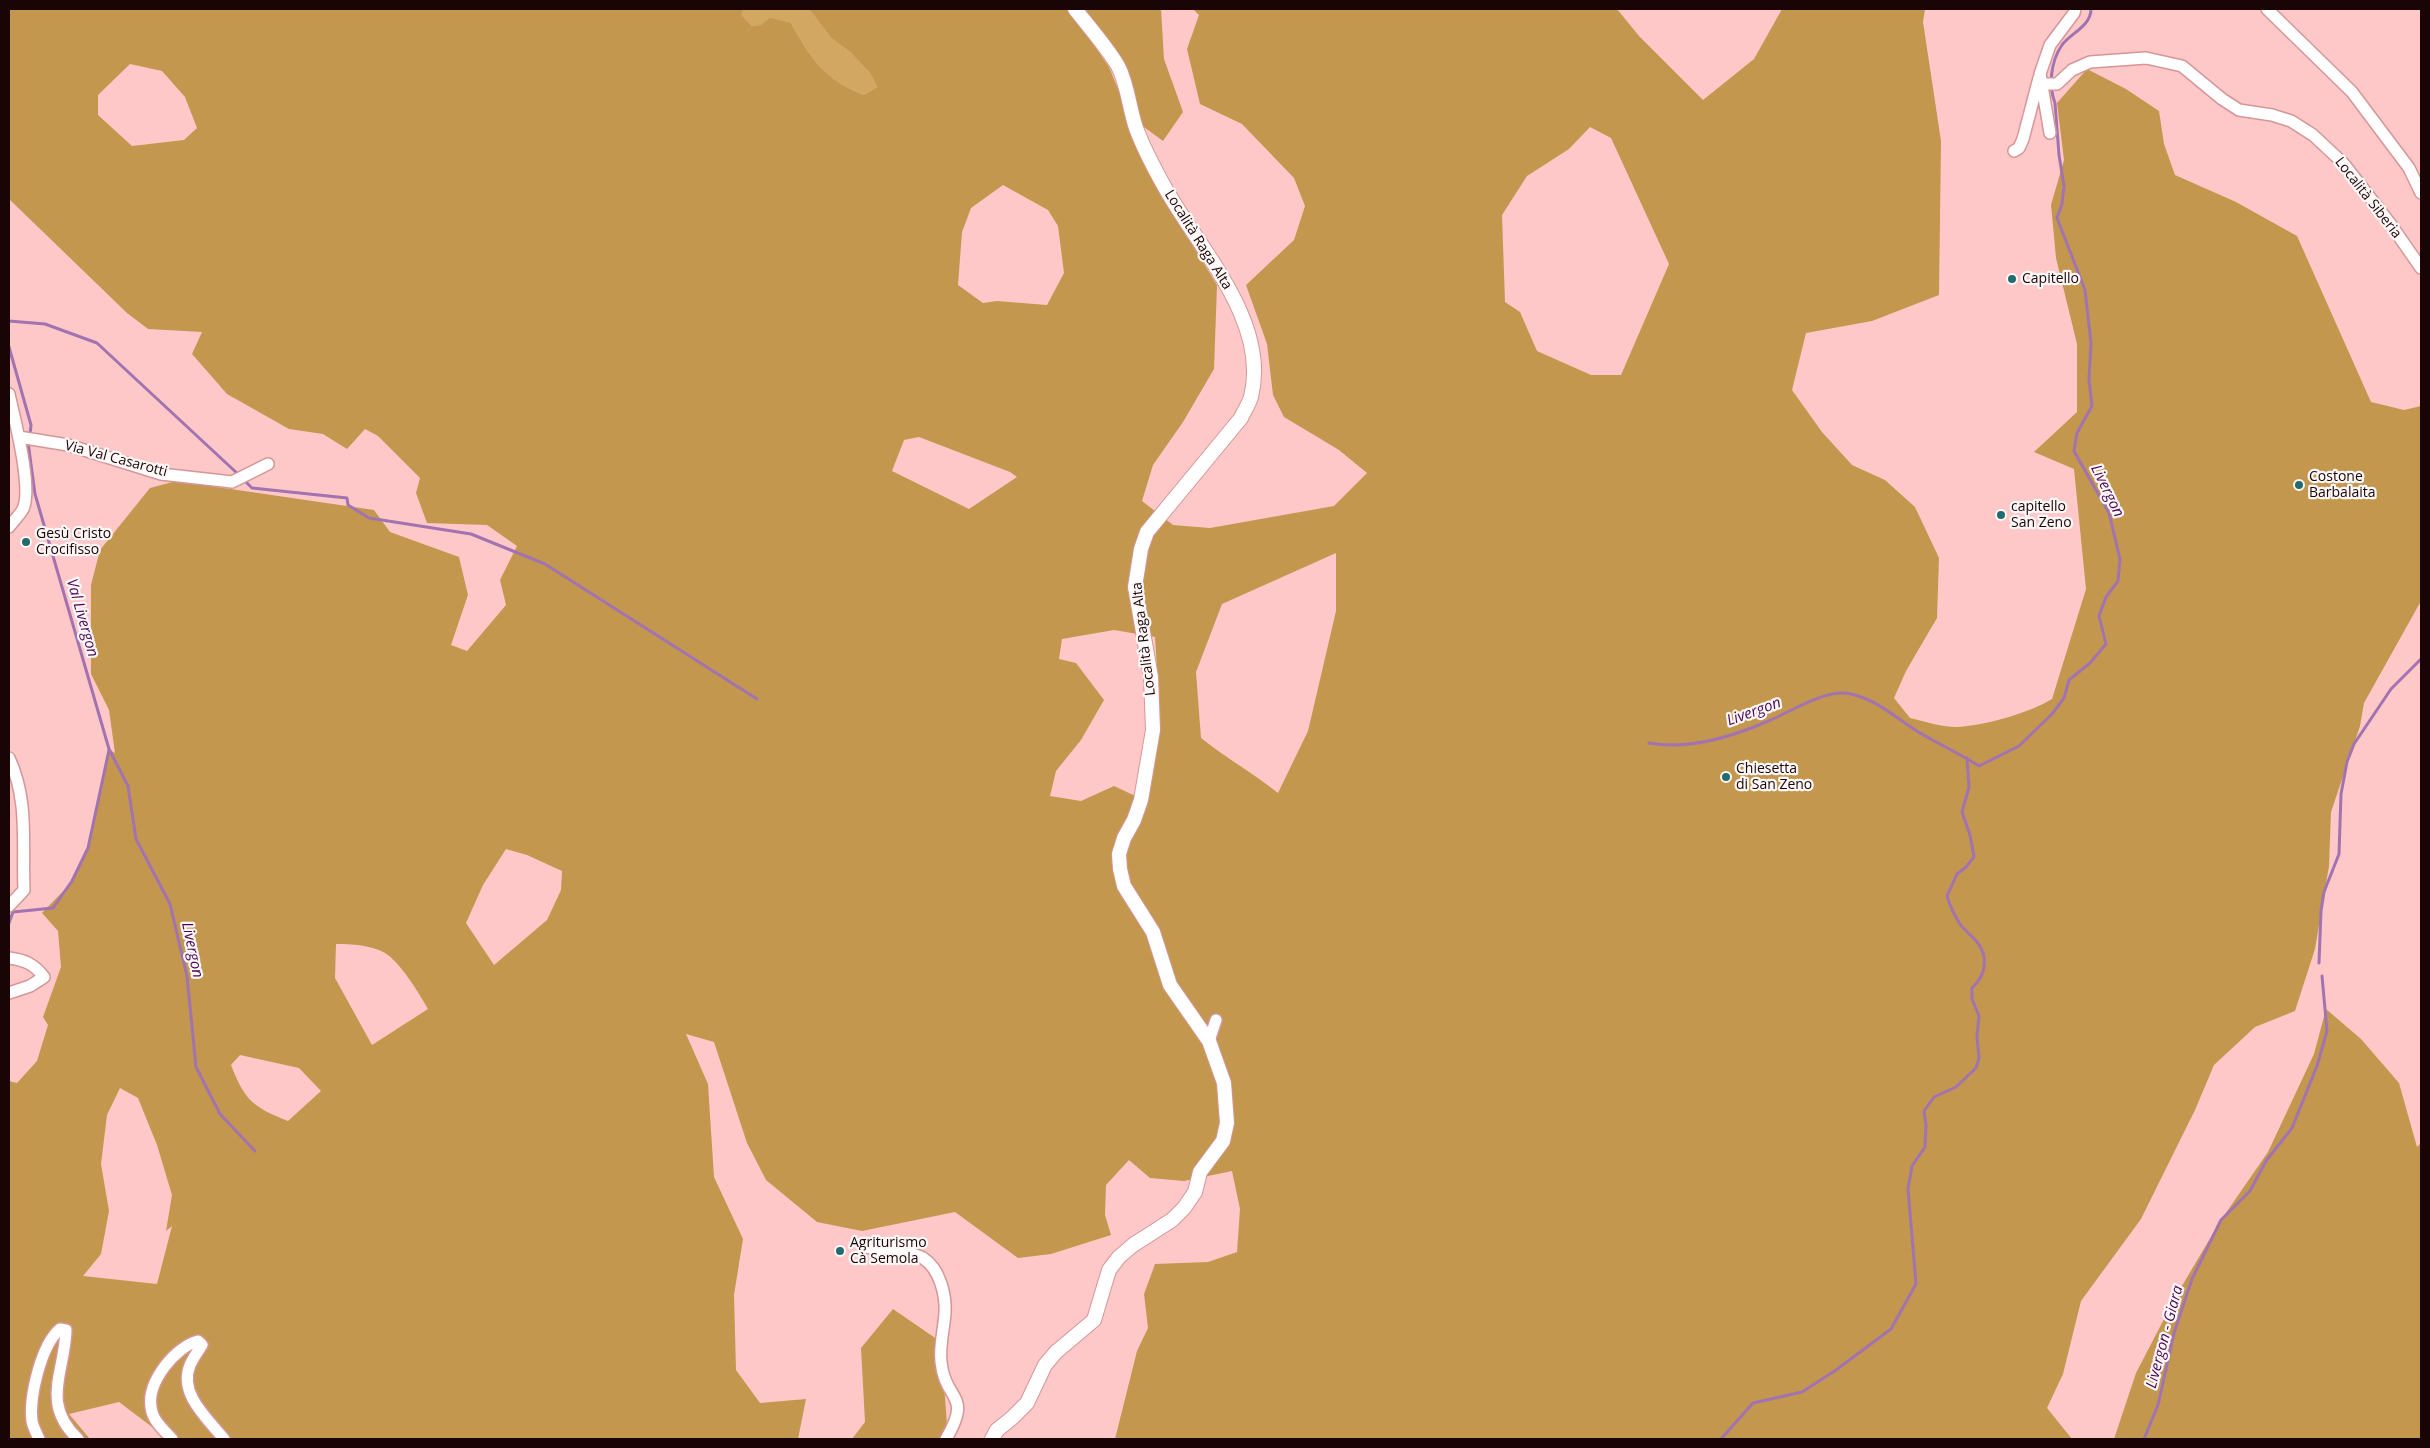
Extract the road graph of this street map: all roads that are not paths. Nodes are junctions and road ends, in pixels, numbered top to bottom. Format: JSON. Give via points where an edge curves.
{"nodes":[{"id":1,"x":1075,"y":9,"type":"edge"},
{"id":2,"x":2075,"y":9,"type":"edge"},
{"id":3,"x":2267,"y":9,"type":"edge"},
{"id":4,"x":2046,"y":82,"type":"junction"},
{"id":5,"x":2050,"y":133,"type":"dead end"},
{"id":6,"x":2014,"y":151,"type":"dead end"},
{"id":7,"x":2421,"y":193,"type":"edge"},
{"id":8,"x":2421,"y":268,"type":"edge"},
{"id":9,"x":9,"y":394,"type":"edge"},
{"id":10,"x":25,"y":438,"type":"junction"},
{"id":11,"x":268,"y":464,"type":"dead end"},
{"id":12,"x":9,"y":527,"type":"edge"},
{"id":13,"x":9,"y":758,"type":"edge"},
{"id":14,"x":9,"y":906,"type":"edge"},
{"id":15,"x":9,"y":958,"type":"edge"},
{"id":16,"x":9,"y":993,"type":"edge"},
{"id":17,"x":1216,"y":1020,"type":"dead end"},
{"id":18,"x":1209,"y":1041,"type":"junction"},
{"id":19,"x":864,"y":1247,"type":"dead end"},
{"id":20,"x":39,"y":1439,"type":"edge"},
{"id":21,"x":78,"y":1439,"type":"edge"},
{"id":22,"x":172,"y":1439,"type":"edge"},
{"id":23,"x":224,"y":1439,"type":"edge"},
{"id":24,"x":946,"y":1439,"type":"edge"},
{"id":25,"x":992,"y":1439,"type":"edge"}],
"edges":[{"from":1,"to":18,"type":"street","name":"Località Raga Alta","via":[[1118,66],[1136,128],[1164,187],[1227,285],[1252,352],[1254,373],[1250,398],[1241,418],[1147,532],[1135,588],[1151,677],[1154,730],[1141,800],[1119,854],[1120,869],[1124,886],[1153,932],[1170,985]]},
{"from":2,"to":4,"type":"street","via":[[2050,45]]},
{"from":3,"to":7,"type":"street","via":[[2352,92],[2409,168]]},
{"from":4,"to":5,"type":"street"},
{"from":4,"to":6,"type":"street","via":[[2019,148]]},
{"from":4,"to":8,"type":"street","name":"Località Siberia","via":[[2090,62],[2146,58],[2182,66],[2239,110],[2272,114],[2291,121],[2318,139],[2344,164]]},
{"from":9,"to":10,"type":"street"},
{"from":10,"to":11,"type":"street","name":"Via Val Casarotti","via":[[68,445],[161,474],[232,482]]},
{"from":10,"to":12,"type":"street","via":[[24,504]]},
{"from":13,"to":14,"type":"street","via":[[18,776],[25,818],[22,848],[24,890]]},
{"from":15,"to":16,"type":"street","via":[[34,965],[44,977]]},
{"from":17,"to":18,"type":"street"},
{"from":18,"to":25,"type":"street","name":"Località Raga Alta","via":[[1224,1083],[1227,1122],[1223,1141],[1200,1172],[1195,1192],[1184,1208],[1119,1257],[1109,1270],[1094,1320],[1045,1364],[1027,1403]]},
{"from":19,"to":24,"type":"street","via":[[923,1258],[938,1276],[945,1297],[941,1363],[946,1384],[955,1395],[959,1410]]},
{"from":20,"to":21,"type":"street","via":[[32,1421],[37,1373],[53,1335],[60,1329],[66,1330],[57,1378],[58,1408],[66,1428]]},
{"from":22,"to":23,"type":"street","via":[[154,1420],[150,1406],[152,1391],[174,1354],[189,1343],[198,1341],[202,1345],[189,1366],[187,1383],[191,1397]]}]}
